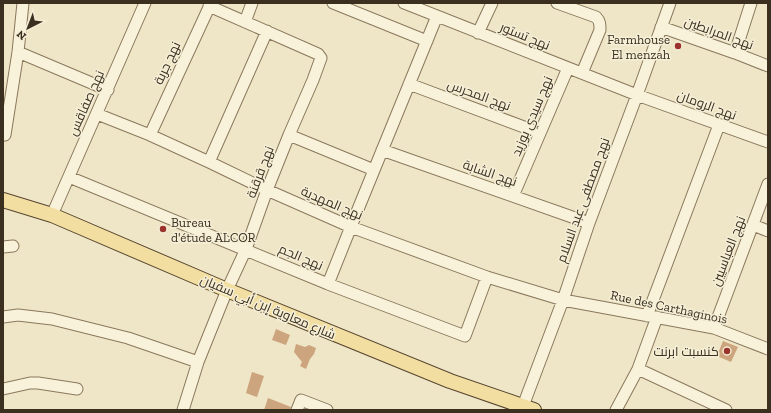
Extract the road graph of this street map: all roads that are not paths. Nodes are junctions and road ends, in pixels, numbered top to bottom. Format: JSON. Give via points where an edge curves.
{"nodes":[{"id":1,"x":23,"y":3,"type":"edge"},
{"id":2,"x":146,"y":3,"type":"edge"},
{"id":3,"x":252,"y":3,"type":"edge"},
{"id":4,"x":333,"y":3,"type":"edge"},
{"id":5,"x":404,"y":3,"type":"edge"},
{"id":6,"x":492,"y":3,"type":"edge"},
{"id":7,"x":557,"y":3,"type":"edge"},
{"id":8,"x":670,"y":3,"type":"edge"},
{"id":9,"x":751,"y":3,"type":"edge"},
{"id":10,"x":210,"y":4,"type":"edge"},
{"id":11,"x":437,"y":16,"type":"junction"},
{"id":12,"x":245,"y":22,"type":"junction"},
{"id":13,"x":661,"y":27,"type":"junction"},
{"id":14,"x":267,"y":31,"type":"junction"},
{"id":15,"x":478,"y":33,"type":"junction"},
{"id":16,"x":427,"y":42,"type":"junction"},
{"id":17,"x":18,"y":52,"type":"junction"},
{"id":18,"x":734,"y":53,"type":"junction"},
{"id":19,"x":768,"y":66,"type":"edge"},
{"id":20,"x":568,"y":68,"type":"junction"},
{"id":21,"x":582,"y":73,"type":"junction"},
{"id":22,"x":409,"y":84,"type":"junction"},
{"id":23,"x":108,"y":90,"type":"junction"},
{"id":24,"x":637,"y":95,"type":"junction"},
{"id":25,"x":97,"y":114,"type":"junction"},
{"id":26,"x":719,"y":125,"type":"junction"},
{"id":27,"x":540,"y":133,"type":"junction"},
{"id":28,"x":5,"y":135,"type":"dead end"},
{"id":29,"x":150,"y":135,"type":"junction"},
{"id":30,"x":289,"y":135,"type":"junction"},
{"id":31,"x":768,"y":142,"type":"edge"},
{"id":32,"x":382,"y":150,"type":"junction"},
{"id":33,"x":209,"y":162,"type":"junction"},
{"id":34,"x":374,"y":170,"type":"junction"},
{"id":35,"x":69,"y":177,"type":"junction"},
{"id":36,"x":768,"y":184,"type":"edge"},
{"id":37,"x":267,"y":190,"type":"junction"},
{"id":38,"x":514,"y":196,"type":"junction"},
{"id":39,"x":3,"y":200,"type":"edge"},
{"id":40,"x":52,"y":215,"type":"junction"},
{"id":41,"x":588,"y":223,"type":"junction"},
{"id":42,"x":753,"y":225,"type":"junction"},
{"id":43,"x":351,"y":227,"type":"junction"},
{"id":44,"x":768,"y":231,"type":"edge"},
{"id":45,"x":246,"y":249,"type":"junction"},
{"id":46,"x":487,"y":277,"type":"junction"},
{"id":47,"x":328,"y":284,"type":"junction"},
{"id":48,"x":227,"y":290,"type":"junction"},
{"id":49,"x":563,"y":300,"type":"junction"},
{"id":50,"x":652,"y":316,"type":"junction"},
{"id":51,"x":3,"y":317,"type":"edge"},
{"id":52,"x":714,"y":328,"type":"junction"},
{"id":53,"x":768,"y":349,"type":"edge"},
{"id":54,"x":198,"y":362,"type":"junction"},
{"id":55,"x":638,"y":369,"type":"junction"},
{"id":56,"x":3,"y":389,"type":"edge"},
{"id":57,"x":77,"y":389,"type":"dead end"},
{"id":58,"x":299,"y":405,"type":"edge"},
{"id":59,"x":528,"y":408,"type":"edge"},
{"id":60,"x":183,"y":410,"type":"edge"},
{"id":61,"x":327,"y":410,"type":"edge"},
{"id":62,"x":616,"y":410,"type":"edge"},
{"id":63,"x":726,"y":410,"type":"edge"}],
"edges":[{"from":1,"to":17,"type":"street"},
{"from":2,"to":23,"type":"street","name":"نهج صفاقس"},
{"from":3,"to":12,"type":"street"},
{"from":4,"to":16,"type":"street"},
{"from":5,"to":11,"type":"street","name":"نهج تستور"},
{"from":6,"to":15,"type":"street"},
{"from":7,"to":21,"type":"street","via":[[599,20],[600,30]]},
{"from":8,"to":13,"type":"street","name":"نهج مصطفى عبد السلام"},
{"from":9,"to":18,"type":"street"},
{"from":10,"to":12,"type":"street"},
{"from":10,"to":29,"type":"street","name":"نهج جربة"},
{"from":11,"to":15,"type":"street","name":"نهج تستور"},
{"from":11,"to":16,"type":"street"},
{"from":12,"to":14,"type":"street"},
{"from":13,"to":18,"type":"street","name":"نهج المرابطين"},
{"from":13,"to":24,"type":"street","name":"نهج مصطفى عبد السلام"},
{"from":14,"to":30,"type":"street","name":"نهج قرقنة","via":[[318,54],[321,58]]},
{"from":14,"to":33,"type":"street"},
{"from":15,"to":20,"type":"street","name":"نهج تستور"},
{"from":16,"to":22,"type":"street"},
{"from":17,"to":23,"type":"street"},
{"from":17,"to":28,"type":"street"},
{"from":18,"to":19,"type":"street","name":"نهج المرابطين"},
{"from":20,"to":21,"type":"street","name":"نهج تستور"},
{"from":20,"to":27,"type":"street","name":"نهج سيدي بوزيد"},
{"from":21,"to":24,"type":"street","name":"نهج تستور"},
{"from":22,"to":27,"type":"street","name":"نهج المحرس"},
{"from":22,"to":32,"type":"street"},
{"from":23,"to":25,"type":"street","name":"نهج صفاقس"},
{"from":24,"to":26,"type":"street","name":"نهج الرومان"},
{"from":24,"to":41,"type":"street","name":"نهج مصطفى عبد السلام"},
{"from":25,"to":29,"type":"street","name":"نهج المهدية"},
{"from":25,"to":35,"type":"street","name":"نهج صفاقس"},
{"from":26,"to":31,"type":"street","name":"نهج الرومان"},
{"from":26,"to":50,"type":"street"},
{"from":27,"to":38,"type":"street","name":"نهج سيدي بوزيد"},
{"from":29,"to":33,"type":"street","name":"نهج المهدية"},
{"from":30,"to":34,"type":"street"},
{"from":30,"to":37,"type":"street","name":"نهج قرقنة"},
{"from":32,"to":34,"type":"street"},
{"from":32,"to":38,"type":"street","name":"نهج الشابة"},
{"from":33,"to":37,"type":"street","name":"نهج المهدية"},
{"from":34,"to":43,"type":"street"},
{"from":35,"to":40,"type":"street","name":"نهج صفاقس"},
{"from":35,"to":45,"type":"street","name":"نهج الجم"},
{"from":36,"to":42,"type":"street","name":"نهج العباسيين"},
{"from":37,"to":43,"type":"street","name":"نهج المهدية"},
{"from":37,"to":45,"type":"street","name":"نهج قرقنة"},
{"from":38,"to":41,"type":"street","name":"نهج الشابة"},
{"from":39,"to":40,"type":"main road","name":"شارع معاوية إبن أبي سفيان"},
{"from":40,"to":48,"type":"main road","name":"شارع معاوية إبن أبي سفيان"},
{"from":41,"to":49,"type":"street","name":"نهج مصطفى عبد السلام"},
{"from":42,"to":44,"type":"street"},
{"from":42,"to":52,"type":"street","name":"نهج العباسيين"},
{"from":43,"to":46,"type":"street","name":"نهج المهدية"},
{"from":43,"to":47,"type":"street"},
{"from":45,"to":47,"type":"street","name":"نهج الجم"},
{"from":45,"to":48,"type":"street","name":"نهج قرقنة"},
{"from":46,"to":47,"type":"street","name":"نهج الجم","via":[[465,336]]},
{"from":46,"to":49,"type":"street","name":"نهج المهدية"},
{"from":48,"to":54,"type":"street","name":"نهج قرقنة"},
{"from":48,"to":59,"type":"main road","name":"شارع معاوية إبن أبي سفيان","via":[[450,381]]},
{"from":49,"to":50,"type":"street","name":"Rue des Carthaginois"},
{"from":49,"to":59,"type":"street","name":"نهج مصطفى عبد السلام"},
{"from":50,"to":52,"type":"street","name":"Rue des Carthaginois"},
{"from":50,"to":55,"type":"street"},
{"from":51,"to":54,"type":"street","via":[[18,315],[52,319],[128,338]]},
{"from":52,"to":53,"type":"street","name":"Rue des Carthaginois"},
{"from":54,"to":60,"type":"street","name":"نهج قرقنة"},
{"from":55,"to":62,"type":"street"},
{"from":55,"to":63,"type":"street"},
{"from":56,"to":57,"type":"street","via":[[38,383]]},
{"from":58,"to":61,"type":"street"}]}
